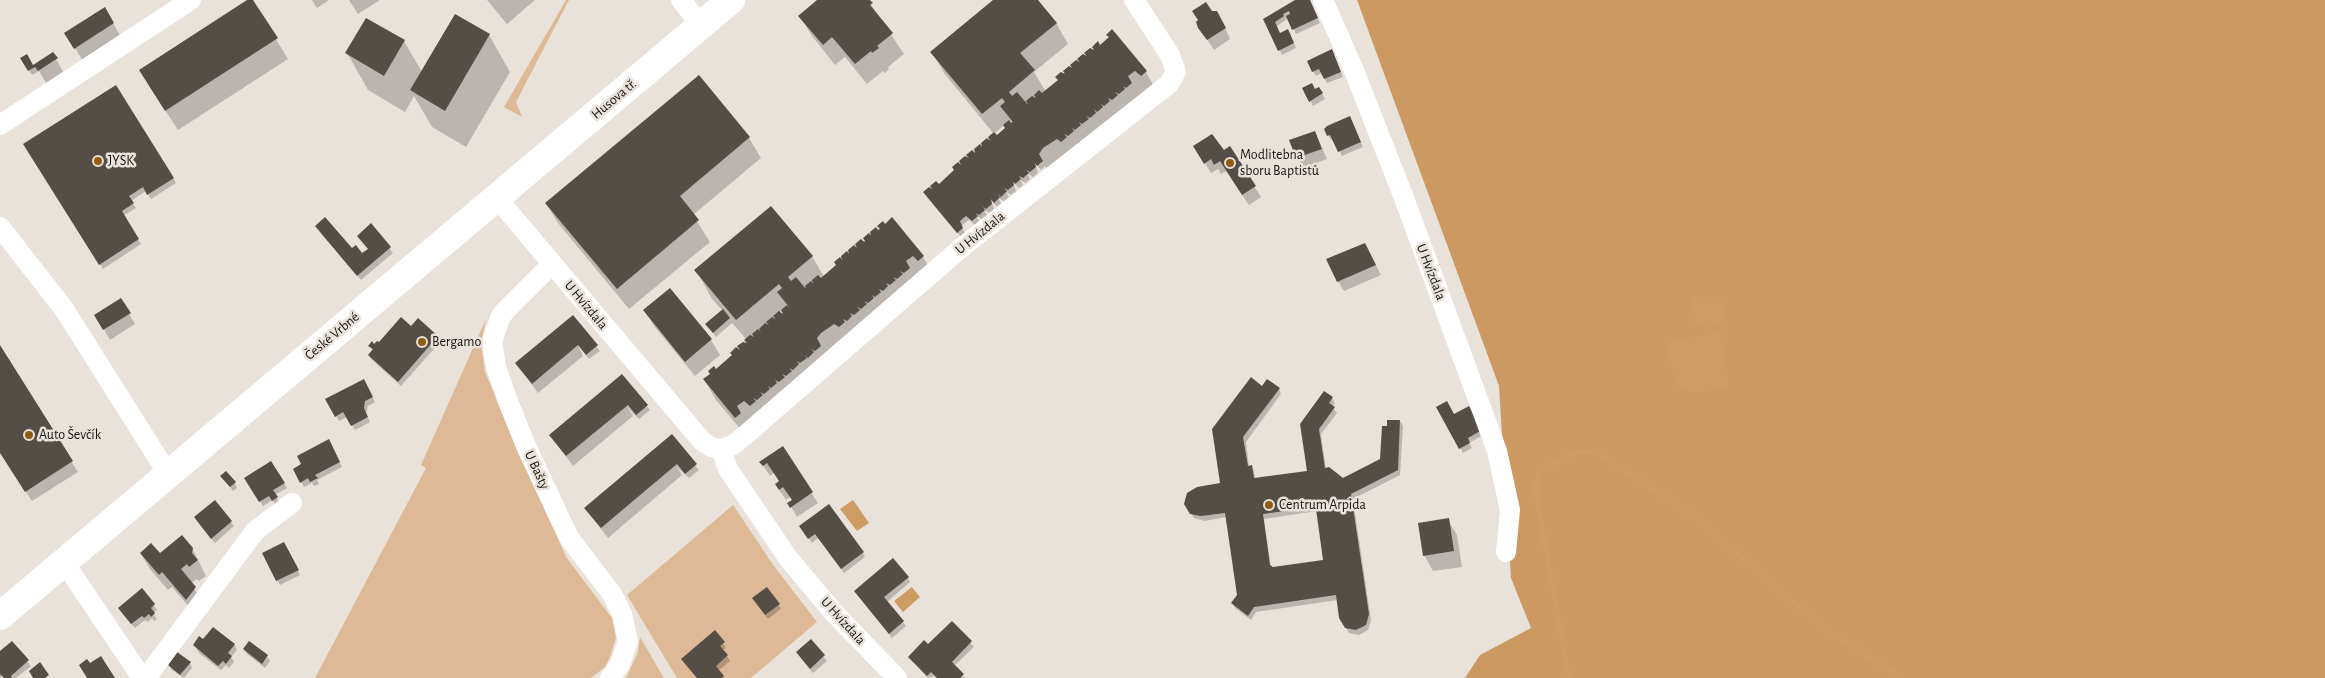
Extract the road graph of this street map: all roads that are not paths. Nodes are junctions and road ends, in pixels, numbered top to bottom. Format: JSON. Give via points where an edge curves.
{"nodes":[{"id":1,"x":191,"y":0,"type":"edge"},
{"id":2,"x":681,"y":0,"type":"edge"},
{"id":3,"x":731,"y":0,"type":"edge"},
{"id":4,"x":1134,"y":0,"type":"edge"},
{"id":5,"x":1323,"y":0,"type":"edge"},
{"id":6,"x":701,"y":26,"type":"junction"},
{"id":7,"x":0,"y":124,"type":"edge"},
{"id":8,"x":496,"y":197,"type":"junction"},
{"id":9,"x":0,"y":227,"type":"edge"},
{"id":10,"x":552,"y":264,"type":"junction"},
{"id":11,"x":722,"y":449,"type":"junction"},
{"id":12,"x":168,"y":474,"type":"junction"},
{"id":13,"x":292,"y":503,"type":"dead end"},
{"id":14,"x":1506,"y":552,"type":"dead end"},
{"id":15,"x":64,"y":562,"type":"junction"},
{"id":16,"x":0,"y":616,"type":"edge"},
{"id":17,"x":884,"y":674,"type":"edge"},
{"id":18,"x":144,"y":678,"type":"edge"},
{"id":19,"x":610,"y":678,"type":"edge"}],
"edges":[{"from":1,"to":7,"type":"street"},
{"from":2,"to":6,"type":"street"},
{"from":3,"to":6,"type":"street","name":"Husova tř."},
{"from":4,"to":11,"type":"street","name":"U Hvízdala","via":[[1170,55],[1176,72],[1169,84],[961,248],[743,437]]},
{"from":5,"to":14,"type":"street","name":"U Hvízdala","via":[[1404,198],[1497,451],[1510,510]]},
{"from":6,"to":8,"type":"street","name":"Husova tř."},
{"from":8,"to":10,"type":"street","name":"U Hvízdala"},
{"from":8,"to":12,"type":"street","name":"České Vrbné"},
{"from":9,"to":12,"type":"street","via":[[64,309]]},
{"from":10,"to":11,"type":"street","name":"U Hvízdala","via":[[702,441]]},
{"from":10,"to":19,"type":"street","name":"U Bašty","via":[[501,316],[492,342],[496,367],[526,446],[570,539],[612,594],[622,614],[628,641],[620,664]]},
{"from":11,"to":17,"type":"street","name":"U Hvízdala","via":[[728,469],[788,558]]},
{"from":12,"to":15,"type":"street","name":"České Vrbné"},
{"from":13,"to":18,"type":"street","via":[[256,531]]},
{"from":15,"to":16,"type":"street","name":"České Vrbné"},
{"from":15,"to":18,"type":"street"}]}
